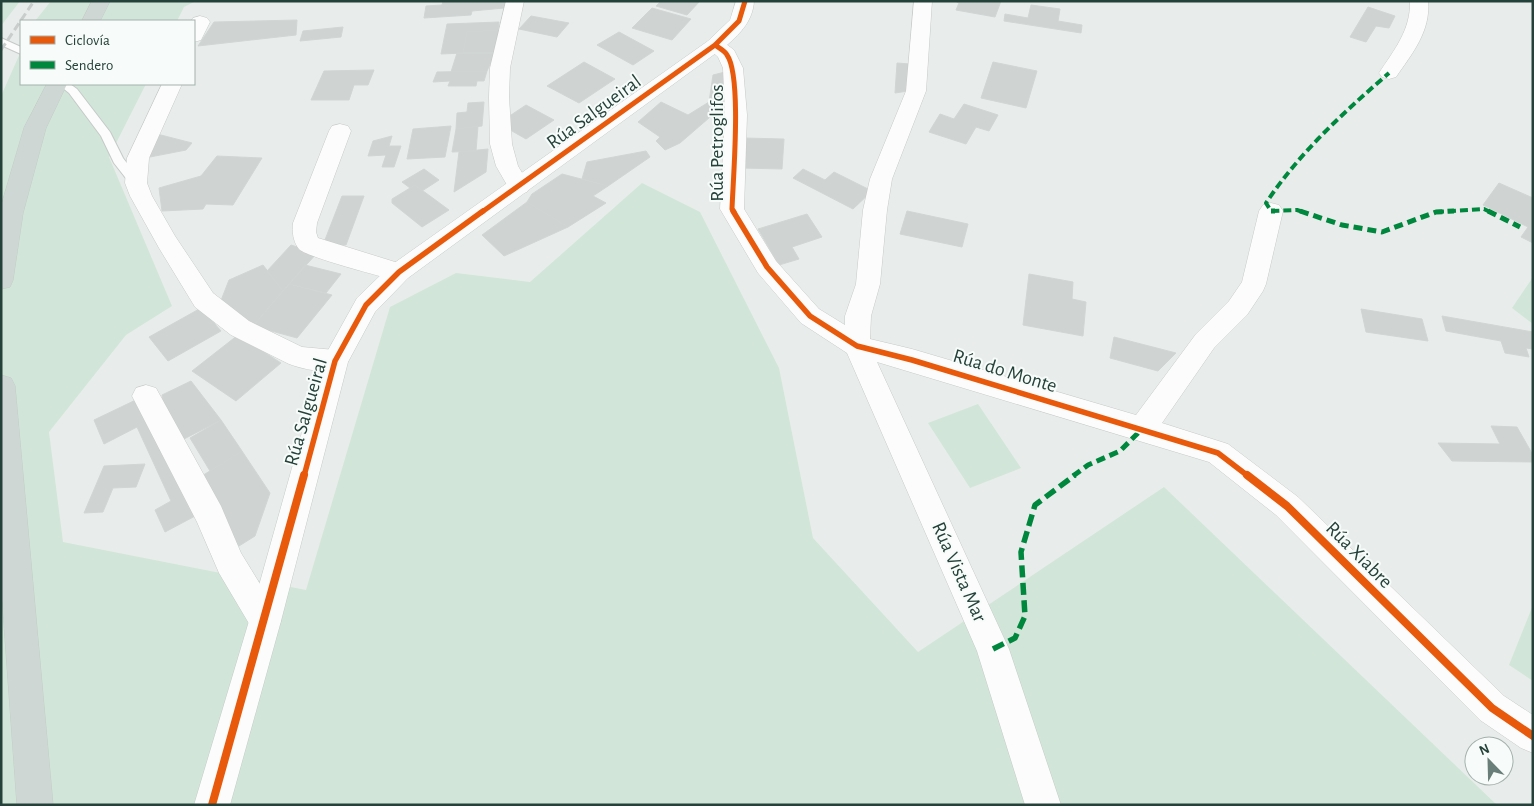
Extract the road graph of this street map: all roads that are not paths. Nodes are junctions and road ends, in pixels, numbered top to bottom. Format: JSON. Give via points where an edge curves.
{"nodes":[{"id":1,"x":101,"y":1,"type":"edge"},
{"id":2,"x":514,"y":1,"type":"edge"},
{"id":3,"x":746,"y":1,"type":"edge"},
{"id":4,"x":923,"y":1,"type":"edge"},
{"id":5,"x":1419,"y":1,"type":"edge"},
{"id":6,"x":91,"y":20,"type":"edge"},
{"id":7,"x":1,"y":41,"type":"edge"},
{"id":8,"x":715,"y":45,"type":"junction"},
{"id":9,"x":20,"y":50,"type":"edge"},
{"id":10,"x":1388,"y":73,"type":"dead end"},
{"id":11,"x":56,"y":85,"type":"edge"},
{"id":12,"x":64,"y":85,"type":"edge"},
{"id":13,"x":172,"y":85,"type":"edge"},
{"id":14,"x":340,"y":132,"type":"dead end"},
{"id":15,"x":136,"y":182,"type":"junction"},
{"id":16,"x":519,"y":186,"type":"junction"},
{"id":17,"x":1271,"y":211,"type":"dead end"},
{"id":18,"x":399,"y":272,"type":"junction"},
{"id":19,"x":1,"y":280,"type":"edge"},
{"id":20,"x":857,"y":346,"type":"junction"},
{"id":21,"x":336,"y":361,"type":"junction"},
{"id":22,"x":1,"y":386,"type":"edge"},
{"id":23,"x":146,"y":396,"type":"dead end"},
{"id":24,"x":1142,"y":429,"type":"junction"},
{"id":25,"x":265,"y":621,"type":"junction"},
{"id":26,"x":1533,"y":736,"type":"edge"},
{"id":27,"x":35,"y":805,"type":"edge"},
{"id":28,"x":212,"y":805,"type":"edge"},
{"id":29,"x":1043,"y":805,"type":"edge"}],
"edges":[{"from":1,"to":6,"type":"main road"},
{"from":2,"to":16,"type":"street","via":[[500,68],[499,97],[501,144],[507,166]]},
{"from":3,"to":8,"type":"street","name":"Rúa Salgueiral","via":[[736,27]]},
{"from":4,"to":20,"type":"street","via":[[916,91],[881,179],[868,284],[858,316]]},
{"from":5,"to":10,"type":"street","via":[[1419,22]]},
{"from":7,"to":9,"type":"lane"},
{"from":8,"to":16,"type":"street","name":"Rúa Salgueiral"},
{"from":8,"to":20,"type":"street","name":"Rúa Petroglifos","via":[[727,54],[733,68],[736,115],[732,209],[767,267],[810,316]]},
{"from":11,"to":19,"type":"main road","via":[[35,128],[11,213]]},
{"from":12,"to":15,"type":"lane","via":[[73,91],[106,135],[118,160]]},
{"from":13,"to":15,"type":"street","name":"Rúa Salgueiral","via":[[138,158]]},
{"from":14,"to":18,"type":"street","via":[[304,223],[308,244]]},
{"from":15,"to":21,"type":"street","name":"Rúa Salgueiral","via":[[145,204],[204,300],[240,328],[298,357]]},
{"from":16,"to":18,"type":"street","name":"Rúa Salgueiral"},
{"from":17,"to":24,"type":"street","via":[[1254,284],[1238,308],[1205,341]]},
{"from":18,"to":21,"type":"street","name":"Rúa Salgueiral","via":[[366,305]]},
{"from":20,"to":24,"type":"street","name":"Rúa do Monte"},
{"from":20,"to":29,"type":"street","name":"Rúa Vista Mar","via":[[993,649]]},
{"from":21,"to":25,"type":"street","name":"Rúa Salgueiral"},
{"from":22,"to":27,"type":"main road"},
{"from":23,"to":25,"type":"street","via":[[210,516],[230,563]]},
{"from":24,"to":26,"type":"street","name":"Rúa Xiabre","via":[[1218,453],[1287,506],[1492,708]]},
{"from":25,"to":28,"type":"street","name":"Rúa Salgueiral"}]}
